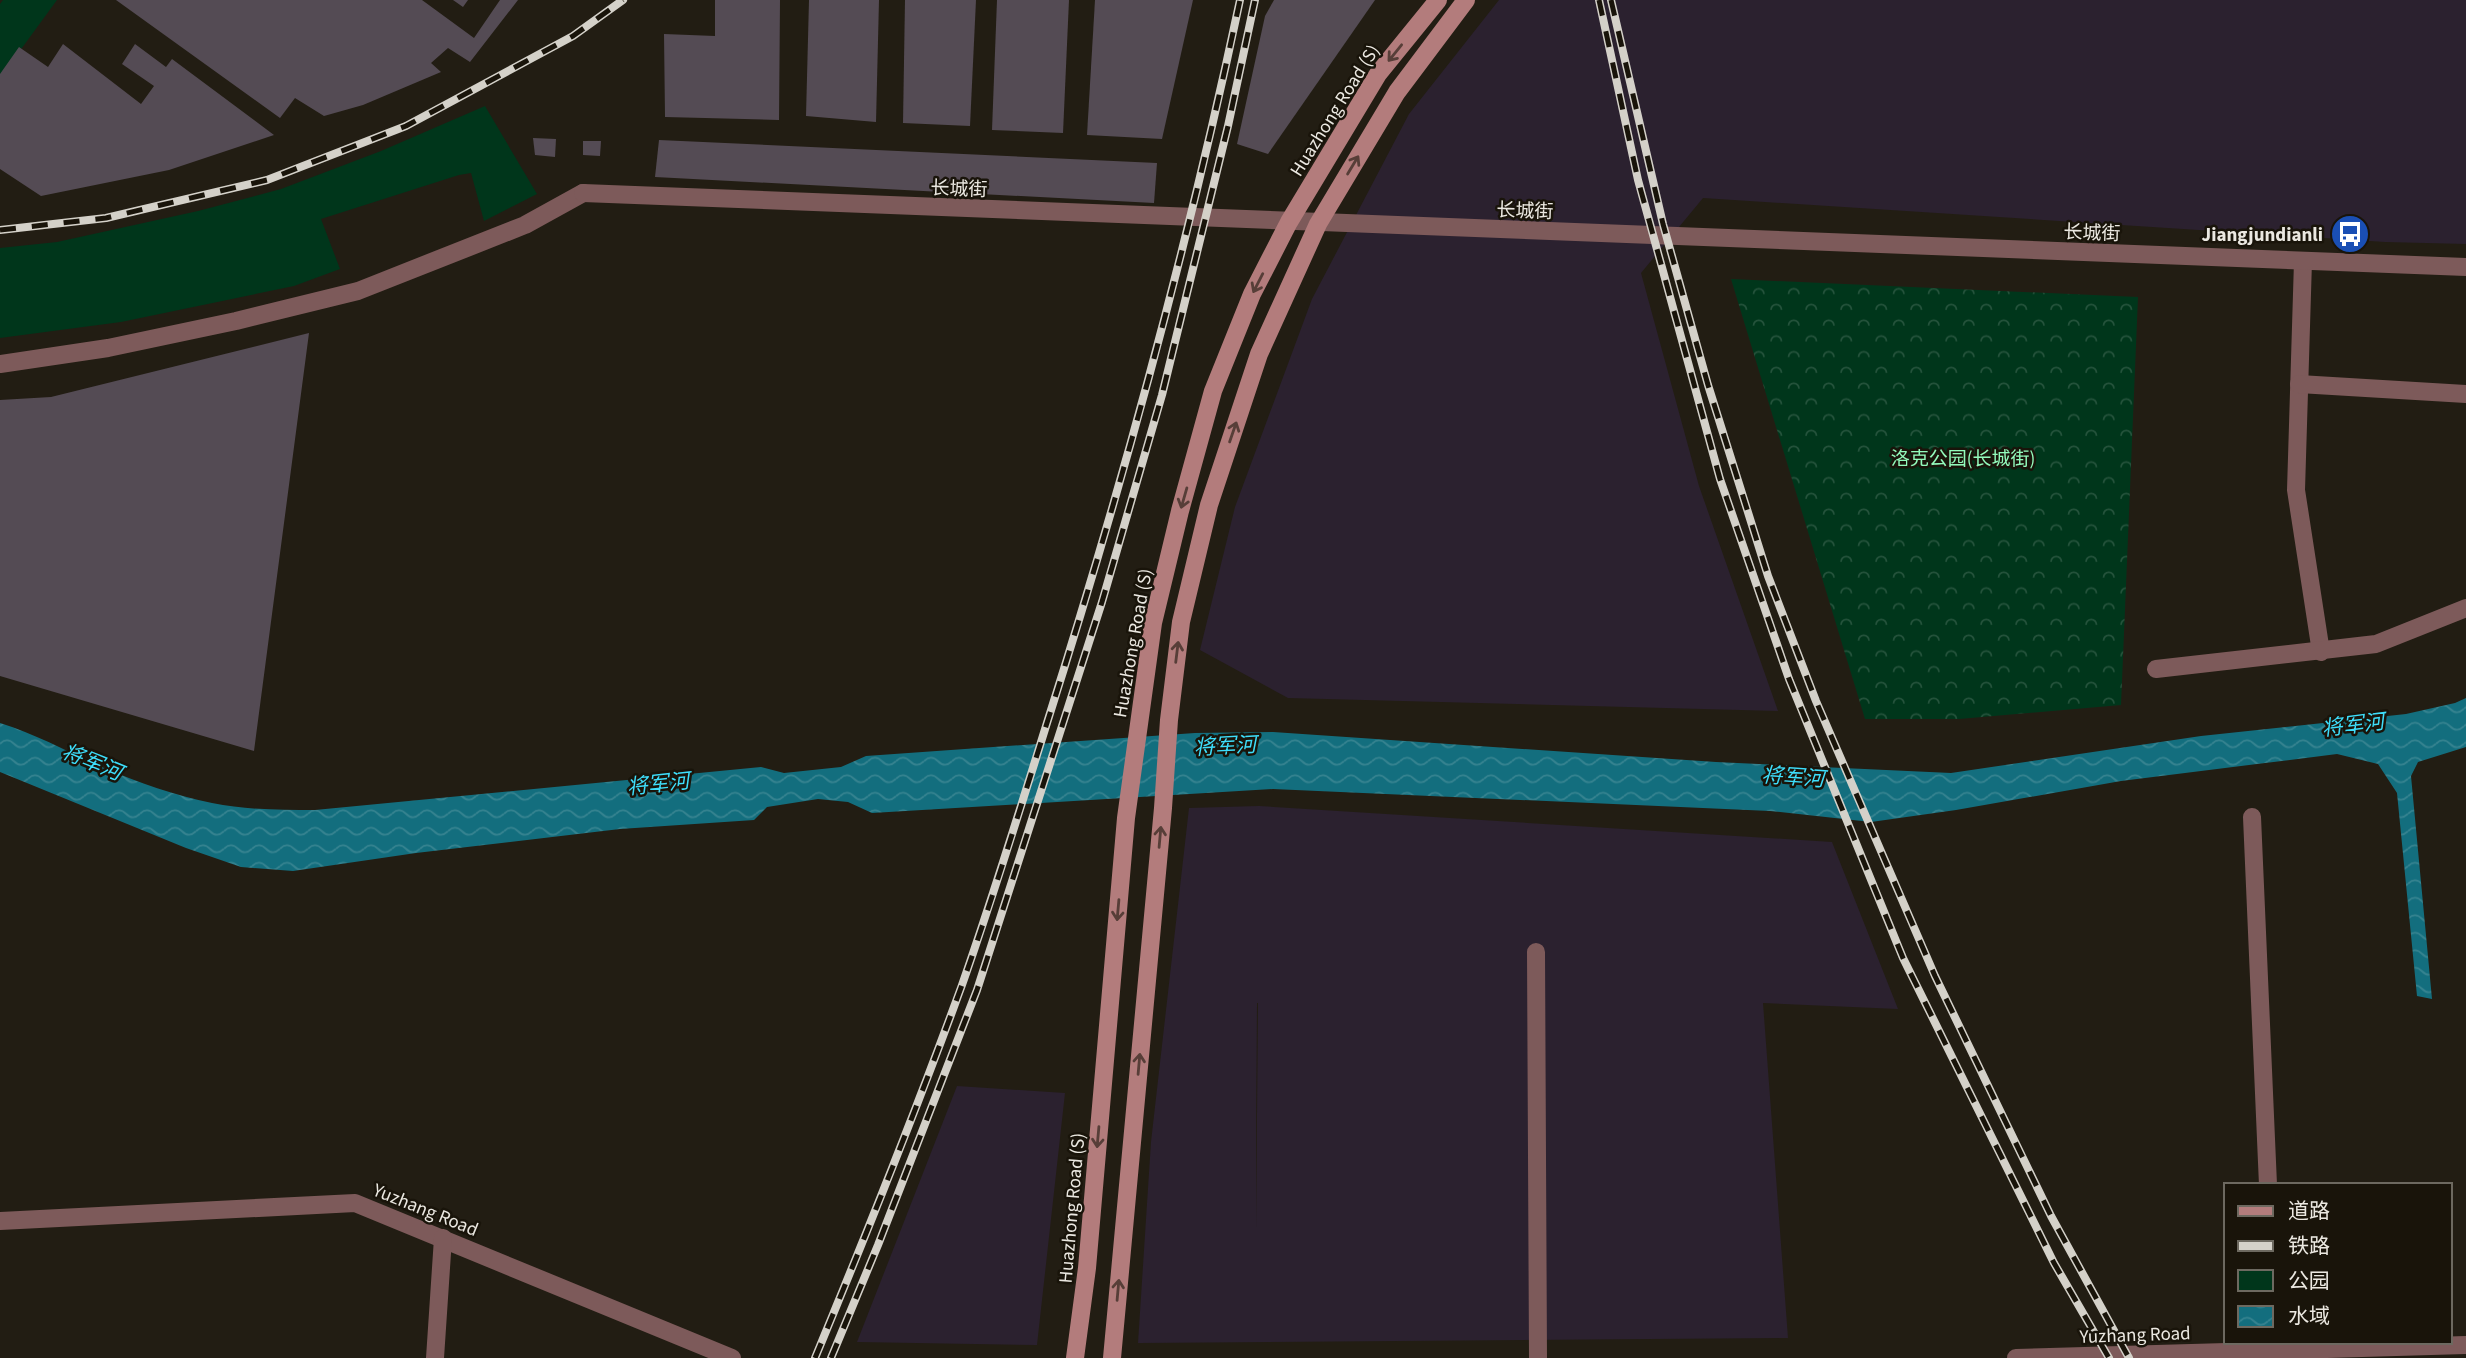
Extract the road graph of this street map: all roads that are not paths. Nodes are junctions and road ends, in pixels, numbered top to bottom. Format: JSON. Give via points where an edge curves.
{"nodes":[{"id":1,"x":1438,"y":0,"type":"edge"},
{"id":2,"x":1466,"y":0,"type":"edge"},
{"id":3,"x":1289,"y":222,"type":"junction"},
{"id":4,"x":1318,"y":224,"type":"junction"},
{"id":5,"x":2303,"y":261,"type":"junction"},
{"id":6,"x":2466,"y":267,"type":"edge"},
{"id":7,"x":0,"y":364,"type":"edge"},
{"id":8,"x":2299,"y":384,"type":"junction"},
{"id":9,"x":2466,"y":394,"type":"edge"},
{"id":10,"x":2466,"y":608,"type":"edge"},
{"id":11,"x":2322,"y":652,"type":"junction"},
{"id":12,"x":2156,"y":669,"type":"dead end"},
{"id":13,"x":2252,"y":817,"type":"dead end"},
{"id":14,"x":1536,"y":952,"type":"dead end"},
{"id":15,"x":2268,"y":1183,"type":"edge"},
{"id":16,"x":0,"y":1221,"type":"edge"},
{"id":17,"x":443,"y":1238,"type":"junction"},
{"id":18,"x":2466,"y":1345,"type":"edge"},
{"id":19,"x":2275,"y":1350,"type":"edge"},
{"id":20,"x":435,"y":1358,"type":"edge"},
{"id":21,"x":732,"y":1358,"type":"edge"},
{"id":22,"x":1075,"y":1358,"type":"edge"},
{"id":23,"x":1112,"y":1358,"type":"edge"},
{"id":24,"x":1538,"y":1358,"type":"edge"},
{"id":25,"x":2015,"y":1358,"type":"edge"}],
"edges":[{"from":1,"to":3,"type":"main road","name":"Huazhong Road (S)","one_way":true,"via":[[1378,74]]},
{"from":4,"to":2,"type":"main road","one_way":true,"via":[[1397,92]]},
{"from":3,"to":4,"type":"street","name":"长城街"},
{"from":3,"to":7,"type":"street","name":"长城街","via":[[583,193],[525,225],[358,291],[108,348]]},
{"from":3,"to":22,"type":"main road","name":"Huazhong Road (S)","one_way":true,"via":[[1252,294],[1213,391],[1153,623],[1126,818]]},
{"from":4,"to":5,"type":"street","name":"长城街"},
{"from":23,"to":4,"type":"main road","one_way":true,"via":[[1181,622],[1209,505],[1259,354]]},
{"from":5,"to":6,"type":"street","name":"长城街"},
{"from":5,"to":8,"type":"street"},
{"from":8,"to":9,"type":"street"},
{"from":8,"to":11,"type":"street","via":[[2296,490]]},
{"from":10,"to":11,"type":"street","via":[[2376,644]]},
{"from":11,"to":12,"type":"street"},
{"from":13,"to":15,"type":"street"},
{"from":14,"to":24,"type":"street"},
{"from":16,"to":17,"type":"street","name":"Yuzhang Road","via":[[355,1203]]},
{"from":17,"to":20,"type":"street"},
{"from":17,"to":21,"type":"street","name":"Yuzhang Road"},
{"from":18,"to":19,"type":"street","name":"Yuzhang Road"},
{"from":19,"to":25,"type":"street","name":"Yuzhang Road"}]}
